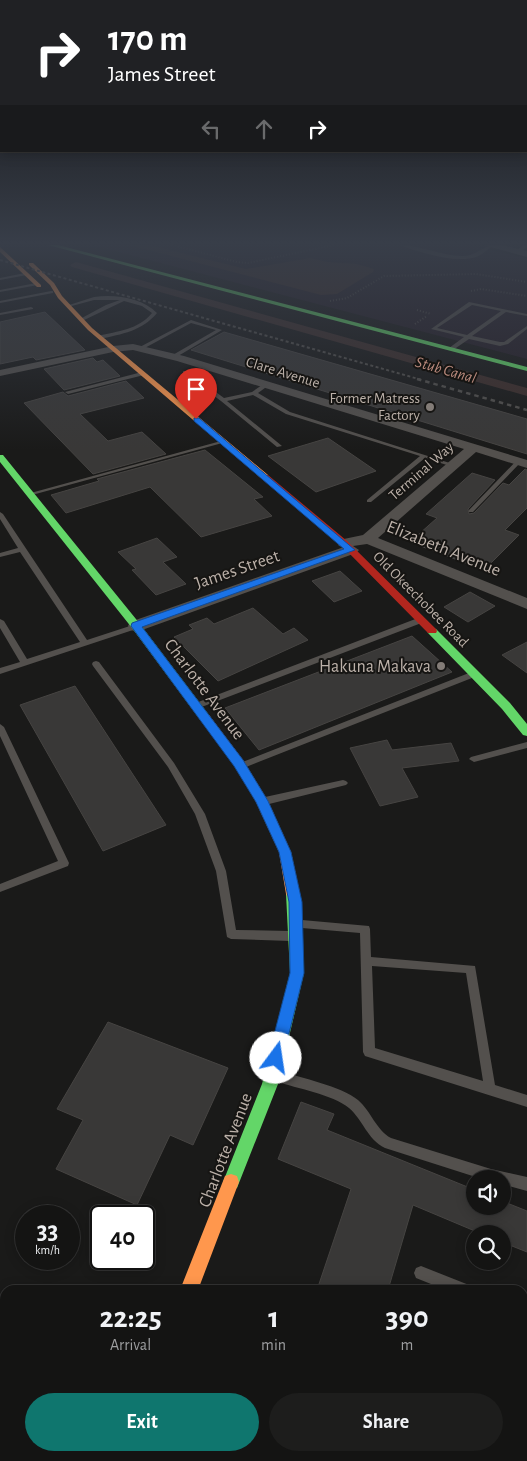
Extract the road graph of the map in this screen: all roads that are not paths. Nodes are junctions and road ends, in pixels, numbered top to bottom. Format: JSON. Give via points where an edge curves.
{"nodes":[{"id":1,"x":75,"y":313,"type":"edge"},
{"id":2,"x":95,"y":313,"type":"edge"},
{"id":3,"x":155,"y":313,"type":"edge"},
{"id":4,"x":314,"y":313,"type":"edge"},
{"id":5,"x":456,"y":313,"type":"edge"},
{"id":6,"x":500,"y":313,"type":"edge"},
{"id":7,"x":82,"y":320,"type":"junction"},
{"id":8,"x":527,"y":327,"type":"edge"},
{"id":9,"x":100,"y":337,"type":"junction"},
{"id":10,"x":468,"y":337,"type":"junction"},
{"id":11,"x":113,"y":349,"type":"junction"},
{"id":12,"x":139,"y":349,"type":"junction"},
{"id":13,"x":452,"y":349,"type":"junction"},
{"id":14,"x":173,"y":357,"type":"junction"},
{"id":15,"x":527,"y":369,"type":"edge"},
{"id":16,"x":185,"y":372,"type":"dead end"},
{"id":17,"x":0,"y":373,"type":"edge"},
{"id":18,"x":142,"y":374,"type":"junction"},
{"id":19,"x":267,"y":384,"type":"junction"},
{"id":20,"x":68,"y":392,"type":"dead end"},
{"id":21,"x":254,"y":392,"type":"junction"},
{"id":22,"x":223,"y":400,"type":"junction"},
{"id":23,"x":223,"y":442,"type":"junction"},
{"id":24,"x":279,"y":446,"type":"dead end"},
{"id":25,"x":474,"y":447,"type":"junction"},
{"id":26,"x":424,"y":456,"type":"junction"},
{"id":27,"x":0,"y":457,"type":"edge"},
{"id":28,"x":523,"y":463,"type":"edge"},
{"id":29,"x":453,"y":465,"type":"junction"},
{"id":30,"x":30,"y":494,"type":"junction"},
{"id":31,"x":369,"y":502,"type":"dead end"},
{"id":32,"x":471,"y":512,"type":"dead end"},
{"id":33,"x":0,"y":514,"type":"edge"},
{"id":34,"x":368,"y":539,"type":"junction"},
{"id":35,"x":347,"y":547,"type":"junction"},
{"id":36,"x":22,"y":549,"type":"junction"},
{"id":37,"x":0,"y":555,"type":"edge"},
{"id":38,"x":527,"y":604,"type":"edge"},
{"id":39,"x":421,"y":620,"type":"junction"},
{"id":40,"x":0,"y":621,"type":"edge"},
{"id":41,"x":136,"y":626,"type":"junction"},
{"id":42,"x":84,"y":643,"type":"junction"},
{"id":43,"x":26,"y":663,"type":"junction"},
{"id":44,"x":96,"y":664,"type":"dead end"},
{"id":45,"x":0,"y":671,"type":"edge"},
{"id":46,"x":474,"y":674,"type":"junction"},
{"id":47,"x":196,"y":706,"type":"junction"},
{"id":48,"x":0,"y":727,"type":"edge"},
{"id":49,"x":527,"y":732,"type":"edge"},
{"id":50,"x":527,"y":745,"type":"edge"},
{"id":51,"x":474,"y":759,"type":"dead end"},
{"id":52,"x":240,"y":766,"type":"junction"},
{"id":53,"x":343,"y":783,"type":"dead end"},
{"id":54,"x":262,"y":801,"type":"junction"},
{"id":55,"x":0,"y":888,"type":"edge"},
{"id":56,"x":296,"y":923,"type":"junction"},
{"id":57,"x":296,"y":937,"type":"junction"},
{"id":58,"x":366,"y":961,"type":"junction"},
{"id":59,"x":272,"y":1075,"type":"junction"},
{"id":60,"x":490,"y":1090,"type":"junction"},
{"id":61,"x":527,"y":1101,"type":"edge"},
{"id":62,"x":527,"y":1184,"type":"edge"},
{"id":63,"x":421,"y":1273,"type":"dead end"},
{"id":64,"x":191,"y":1285,"type":"edge"},
{"id":65,"x":451,"y":1285,"type":"edge"}],
"edges":[{"from":1,"to":7,"type":"street","name":"Old Okeechobee Road"},
{"from":2,"to":7,"type":"lane"},
{"from":3,"to":9,"type":"lane","via":[[148,323],[132,330]]},
{"from":4,"to":13,"type":"street"},
{"from":5,"to":10,"type":"lane","via":[[433,329]]},
{"from":6,"to":10,"type":"lane"},
{"from":7,"to":9,"type":"street","name":"Old Okeechobee Road"},
{"from":8,"to":10,"type":"lane","via":[[506,343]]},
{"from":9,"to":11,"type":"street","name":"Old Okeechobee Road"},
{"from":10,"to":13,"type":"lane"},
{"from":11,"to":12,"type":"street","name":"Clare Avenue"},
{"from":11,"to":17,"type":"street","name":"Clare Avenue"},
{"from":11,"to":18,"type":"street","name":"Old Okeechobee Road"},
{"from":12,"to":14,"type":"street","name":"Clare Avenue"},
{"from":12,"to":14,"type":"lane","via":[[191,321],[220,330]]},
{"from":13,"to":15,"type":"street"},
{"from":14,"to":19,"type":"street","name":"Clare Avenue"},
{"from":16,"to":22,"type":"lane"},
{"from":18,"to":20,"type":"lane"},
{"from":18,"to":23,"type":"street","name":"Old Okeechobee Road"},
{"from":19,"to":21,"type":"lane"},
{"from":19,"to":25,"type":"street","name":"Clare Avenue"},
{"from":21,"to":22,"type":"lane"},
{"from":21,"to":26,"type":"lane","via":[[288,413]]},
{"from":22,"to":24,"type":"lane"},
{"from":23,"to":30,"type":"lane"},
{"from":23,"to":35,"type":"street","name":"Old Okeechobee Road"},
{"from":25,"to":28,"type":"street","name":"Clare Avenue"},
{"from":25,"to":29,"type":"street","name":"Terminal Way"},
{"from":26,"to":29,"type":"lane"},
{"from":26,"to":31,"type":"lane"},
{"from":27,"to":30,"type":"street","name":"Charlotte Avenue"},
{"from":28,"to":32,"type":"lane"},
{"from":29,"to":34,"type":"street","name":"Terminal Way"},
{"from":30,"to":41,"type":"street","name":"Charlotte Avenue"},
{"from":33,"to":36,"type":"lane"},
{"from":34,"to":35,"type":"street","name":"Elizabeth Avenue"},
{"from":34,"to":38,"type":"street","name":"Elizabeth Avenue"},
{"from":35,"to":39,"type":"street","name":"Old Okeechobee Road"},
{"from":35,"to":41,"type":"street","name":"James Street"},
{"from":36,"to":37,"type":"lane"},
{"from":36,"to":42,"type":"lane"},
{"from":39,"to":46,"type":"street","name":"Old Okeechobee Road"},
{"from":39,"to":47,"type":"lane"},
{"from":40,"to":43,"type":"lane"},
{"from":41,"to":42,"type":"lane"},
{"from":41,"to":47,"type":"street","name":"Charlotte Avenue"},
{"from":42,"to":43,"type":"lane"},
{"from":43,"to":45,"type":"lane"},
{"from":44,"to":57,"type":"lane","via":[[171,766],[200,814],[221,871],[231,934]]},
{"from":46,"to":49,"type":"street","name":"Old Okeechobee Road"},
{"from":46,"to":52,"type":"lane"},
{"from":47,"to":52,"type":"street","name":"Charlotte Avenue"},
{"from":48,"to":55,"type":"lane","via":[[64,863]]},
{"from":50,"to":51,"type":"lane"},
{"from":52,"to":54,"type":"street","name":"Charlotte Avenue"},
{"from":53,"to":54,"type":"lane"},
{"from":54,"to":56,"type":"street","name":"Charlotte Avenue","via":[[285,852]]},
{"from":56,"to":57,"type":"street","name":"Charlotte Avenue"},
{"from":56,"to":58,"type":"lane","via":[[365,929]]},
{"from":57,"to":59,"type":"street","name":"Charlotte Avenue","via":[[297,973]]},
{"from":58,"to":60,"type":"lane","via":[[369,1052]]},
{"from":58,"to":60,"type":"lane","via":[[471,968]]},
{"from":59,"to":62,"type":"lane","via":[[351,1102],[380,1140],[389,1144]]},
{"from":59,"to":64,"type":"street","name":"Charlotte Avenue"},
{"from":60,"to":61,"type":"lane"},
{"from":63,"to":65,"type":"lane"}]}
